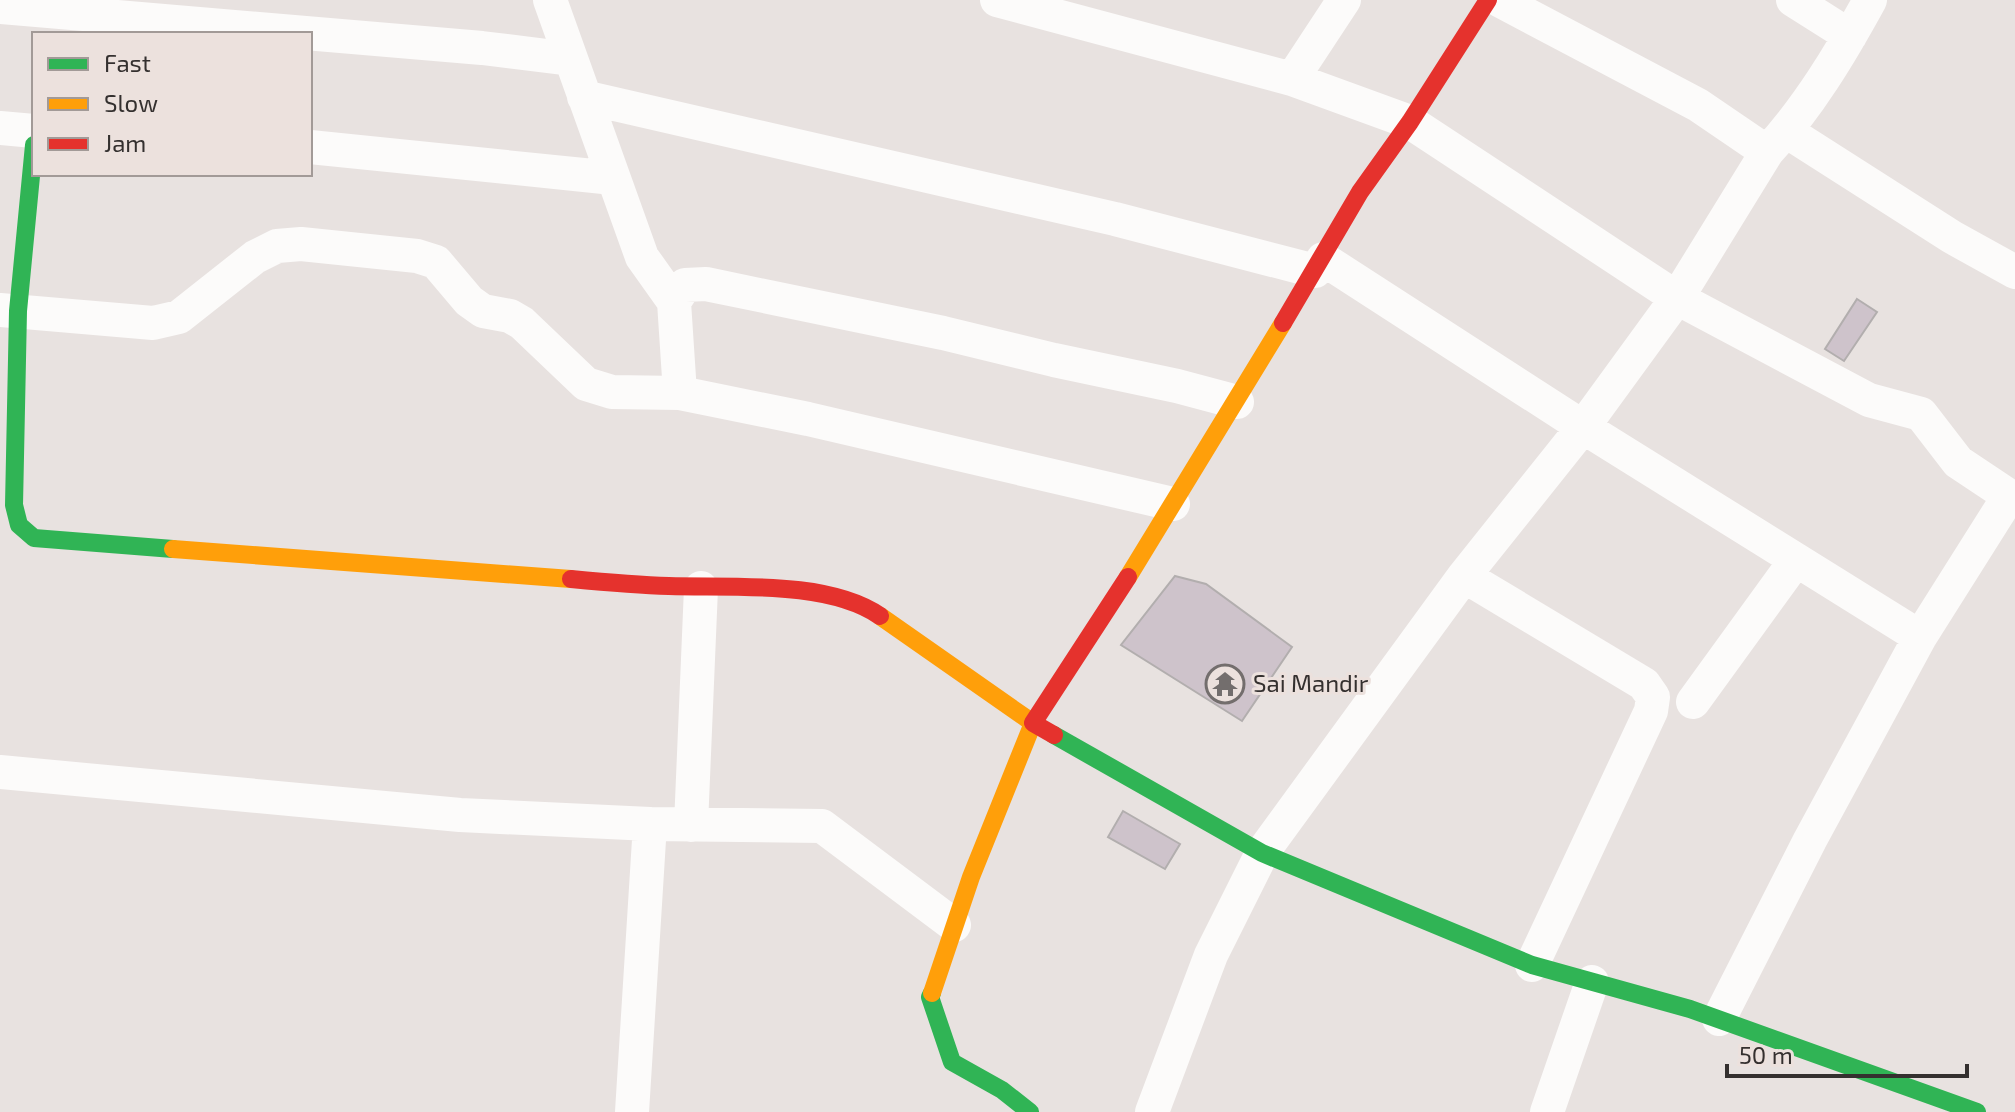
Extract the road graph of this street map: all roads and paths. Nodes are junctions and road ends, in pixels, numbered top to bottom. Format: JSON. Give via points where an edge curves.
{"nodes":[{"id":1,"x":550,"y":0,"type":"edge"},
{"id":2,"x":1001,"y":0,"type":"edge"},
{"id":3,"x":1344,"y":0,"type":"edge"},
{"id":4,"x":1488,"y":0,"type":"edge"},
{"id":5,"x":1499,"y":0,"type":"edge"},
{"id":6,"x":1793,"y":0,"type":"edge"},
{"id":7,"x":1870,"y":0,"type":"edge"},
{"id":8,"x":0,"y":7,"type":"edge"},
{"id":9,"x":43,"y":14,"type":"edge"},
{"id":10,"x":275,"y":32,"type":"edge"},
{"id":11,"x":312,"y":35,"type":"edge"},
{"id":12,"x":1850,"y":36,"type":"junction"},
{"id":13,"x":571,"y":59,"type":"junction"},
{"id":14,"x":1292,"y":79,"type":"junction"},
{"id":15,"x":584,"y":97,"type":"junction"},
{"id":16,"x":1410,"y":122,"type":"junction"},
{"id":17,"x":0,"y":128,"type":"edge"},
{"id":18,"x":32,"y":131,"type":"edge"},
{"id":19,"x":1777,"y":142,"type":"junction"},
{"id":20,"x":312,"y":147,"type":"edge"},
{"id":21,"x":32,"y":158,"type":"edge"},
{"id":22,"x":613,"y":178,"type":"junction"},
{"id":23,"x":1319,"y":265,"type":"junction"},
{"id":24,"x":2015,"y":272,"type":"edge"},
{"id":25,"x":1677,"y":298,"type":"junction"},
{"id":26,"x":674,"y":302,"type":"junction"},
{"id":27,"x":9,"y":310,"type":"edge"},
{"id":28,"x":680,"y":393,"type":"junction"},
{"id":29,"x":1237,"y":402,"type":"junction"},
{"id":30,"x":1583,"y":427,"type":"junction"},
{"id":31,"x":8,"y":446,"type":"edge"},
{"id":32,"x":2012,"y":498,"type":"edge"},
{"id":33,"x":1173,"y":504,"type":"junction"},
{"id":34,"x":1796,"y":560,"type":"junction"},
{"id":35,"x":1464,"y":576,"type":"junction"},
{"id":36,"x":701,"y":588,"type":"junction"},
{"id":37,"x":1920,"y":637,"type":"junction"},
{"id":38,"x":1693,"y":702,"type":"dead end"},
{"id":39,"x":1033,"y":723,"type":"junction"},
{"id":40,"x":0,"y":772,"type":"edge"},
{"id":41,"x":650,"y":824,"type":"junction"},
{"id":42,"x":691,"y":825,"type":"junction"},
{"id":43,"x":1262,"y":853,"type":"junction"},
{"id":44,"x":954,"y":925,"type":"junction"},
{"id":45,"x":1532,"y":965,"type":"junction"},
{"id":46,"x":1592,"y":982,"type":"junction"},
{"id":47,"x":1719,"y":1019,"type":"junction"},
{"id":48,"x":632,"y":1112,"type":"edge"},
{"id":49,"x":1030,"y":1112,"type":"edge"},
{"id":50,"x":1152,"y":1112,"type":"edge"},
{"id":51,"x":1547,"y":1112,"type":"edge"},
{"id":52,"x":1977,"y":1112,"type":"edge"}],
"edges":[{"from":1,"to":13,"type":"street"},
{"from":2,"to":14,"type":"street"},
{"from":3,"to":14,"type":"street"},
{"from":4,"to":16,"type":"street"},
{"from":5,"to":19,"type":"street"},
{"from":6,"to":12,"type":"street"},
{"from":7,"to":12,"type":"street"},
{"from":8,"to":9,"type":"street"},
{"from":9,"to":10,"type":"street"},
{"from":11,"to":13,"type":"street"},
{"from":12,"to":19,"type":"street"},
{"from":13,"to":15,"type":"street"},
{"from":14,"to":16,"type":"street"},
{"from":15,"to":22,"type":"street"},
{"from":15,"to":23,"type":"street"},
{"from":16,"to":23,"type":"street","via":[[1360,192]]},
{"from":16,"to":25,"type":"street"},
{"from":17,"to":18,"type":"street"},
{"from":19,"to":24,"type":"street"},
{"from":19,"to":25,"type":"street"},
{"from":20,"to":22,"type":"street"},
{"from":21,"to":27,"type":"street"},
{"from":22,"to":26,"type":"street","via":[[642,257]]},
{"from":23,"to":29,"type":"street"},
{"from":23,"to":30,"type":"street"},
{"from":25,"to":30,"type":"street"},
{"from":25,"to":32,"type":"street","via":[[1869,400],[1921,414],[1958,462]]},
{"from":26,"to":28,"type":"street"},
{"from":26,"to":29,"type":"street","via":[[685,285],[706,284]]},
{"from":27,"to":28,"type":"street","via":[[153,323],[179,317],[277,246],[417,256],[436,262],[483,311],[522,323],[586,384],[612,392]]},
{"from":27,"to":31,"type":"street"},
{"from":28,"to":33,"type":"street"},
{"from":29,"to":33,"type":"street"},
{"from":30,"to":34,"type":"street"},
{"from":30,"to":35,"type":"street"},
{"from":31,"to":36,"type":"street","via":[[19,525],[34,538]]},
{"from":32,"to":37,"type":"street"},
{"from":33,"to":39,"type":"street"},
{"from":34,"to":37,"type":"street"},
{"from":34,"to":38,"type":"street"},
{"from":35,"to":43,"type":"street"},
{"from":35,"to":45,"type":"street","via":[[1644,684],[1653,697]]},
{"from":36,"to":39,"type":"street","via":[[834,595],[867,607]]},
{"from":36,"to":42,"type":"street"},
{"from":37,"to":47,"type":"street"},
{"from":39,"to":43,"type":"street"},
{"from":39,"to":44,"type":"street"},
{"from":40,"to":41,"type":"street","via":[[460,815]]},
{"from":41,"to":42,"type":"street"},
{"from":41,"to":48,"type":"street"},
{"from":42,"to":44,"type":"street","via":[[822,826]]},
{"from":43,"to":45,"type":"street"},
{"from":43,"to":50,"type":"street","via":[[1211,955]]},
{"from":44,"to":49,"type":"street","via":[[930,997],[952,1062]]},
{"from":45,"to":46,"type":"street"},
{"from":46,"to":47,"type":"street"},
{"from":46,"to":51,"type":"street"},
{"from":47,"to":52,"type":"street"}]}
